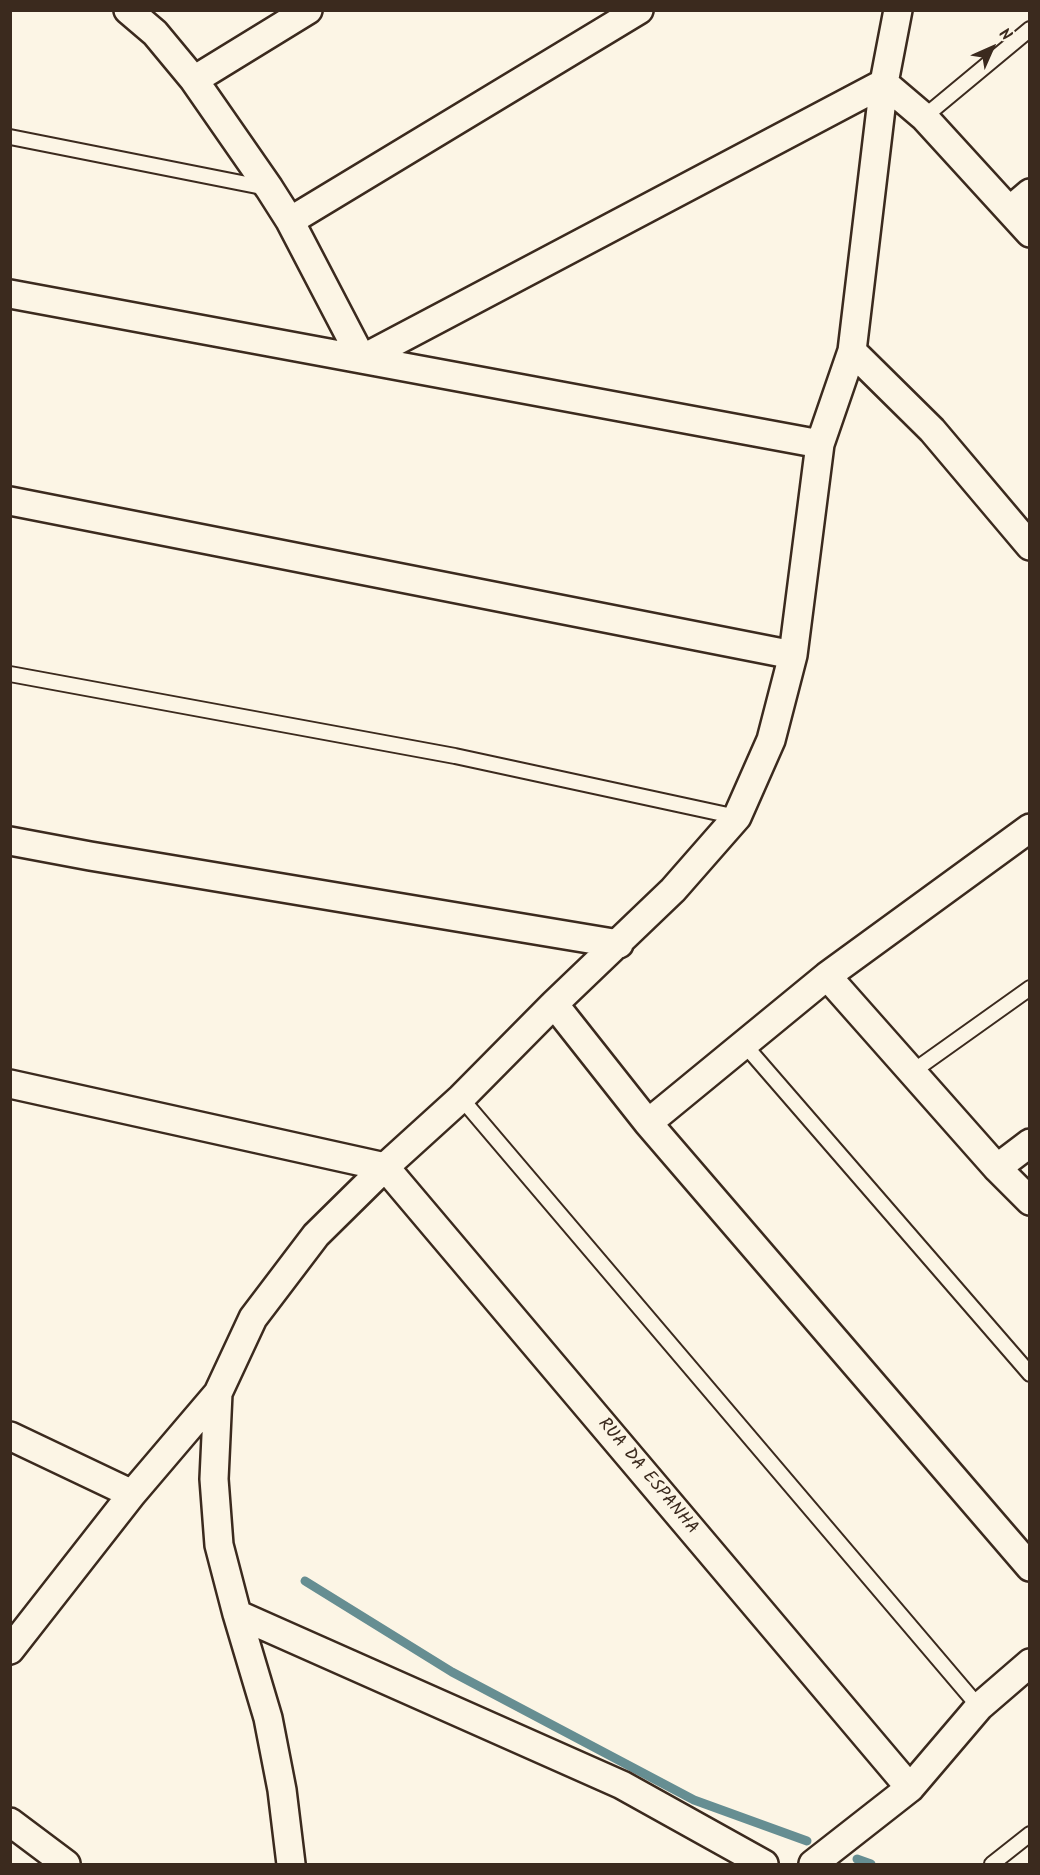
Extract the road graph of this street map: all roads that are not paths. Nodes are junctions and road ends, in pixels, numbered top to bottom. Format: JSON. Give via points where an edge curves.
{"nodes":[{"id":1,"x":128,"y":10,"type":"edge"},
{"id":2,"x":308,"y":10,"type":"edge"},
{"id":3,"x":639,"y":10,"type":"edge"},
{"id":4,"x":898,"y":10,"type":"edge"},
{"id":5,"x":1029,"y":29,"type":"edge"},
{"id":6,"x":194,"y":80,"type":"junction"},
{"id":7,"x":884,"y":84,"type":"junction"},
{"id":8,"x":924,"y":117,"type":"junction"},
{"id":9,"x":10,"y":137,"type":"edge"},
{"id":10,"x":268,"y":188,"type":"junction"},
{"id":11,"x":1020,"y":202,"type":"edge"},
{"id":12,"x":290,"y":221,"type":"junction"},
{"id":13,"x":1029,"y":233,"type":"edge"},
{"id":14,"x":10,"y":294,"type":"edge"},
{"id":15,"x":852,"y":351,"type":"junction"},
{"id":16,"x":362,"y":359,"type":"junction"},
{"id":17,"x":820,"y":444,"type":"junction"},
{"id":18,"x":10,"y":501,"type":"edge"},
{"id":19,"x":1029,"y":546,"type":"edge"},
{"id":20,"x":793,"y":655,"type":"junction"},
{"id":21,"x":10,"y":674,"type":"edge"},
{"id":22,"x":737,"y":817,"type":"junction"},
{"id":23,"x":1029,"y":828,"type":"edge"},
{"id":24,"x":10,"y":841,"type":"edge"},
{"id":25,"x":619,"y":944,"type":"junction"},
{"id":26,"x":827,"y":976,"type":"junction"},
{"id":27,"x":1029,"y":988,"type":"edge"},
{"id":28,"x":554,"y":1004,"type":"junction"},
{"id":29,"x":743,"y":1043,"type":"junction"},
{"id":30,"x":912,"y":1072,"type":"junction"},
{"id":31,"x":10,"y":1084,"type":"edge"},
{"id":32,"x":461,"y":1098,"type":"junction"},
{"id":33,"x":648,"y":1123,"type":"junction"},
{"id":34,"x":1029,"y":1143,"type":"edge"},
{"id":35,"x":385,"y":1167,"type":"junction"},
{"id":36,"x":997,"y":1168,"type":"junction"},
{"id":37,"x":1029,"y":1201,"type":"edge"},
{"id":38,"x":1029,"y":1374,"type":"edge"},
{"id":39,"x":218,"y":1393,"type":"junction"},
{"id":40,"x":10,"y":1436,"type":"edge"},
{"id":41,"x":132,"y":1494,"type":"junction"},
{"id":42,"x":1029,"y":1567,"type":"edge"},
{"id":43,"x":237,"y":1614,"type":"junction"},
{"id":44,"x":10,"y":1650,"type":"edge"},
{"id":45,"x":1029,"y":1663,"type":"edge"},
{"id":46,"x":978,"y":1707,"type":"junction"},
{"id":47,"x":910,"y":1788,"type":"junction"},
{"id":48,"x":10,"y":1822,"type":"edge"},
{"id":49,"x":1029,"y":1834,"type":"edge"},
{"id":50,"x":66,"y":1864,"type":"edge"},
{"id":51,"x":291,"y":1864,"type":"edge"},
{"id":52,"x":764,"y":1864,"type":"edge"},
{"id":53,"x":816,"y":1864,"type":"edge"},
{"id":54,"x":992,"y":1864,"type":"edge"}],
"edges":[{"from":1,"to":6,"type":"street","via":[[155,33]]},
{"from":2,"to":6,"type":"street"},
{"from":3,"to":12,"type":"street"},
{"from":4,"to":7,"type":"street"},
{"from":5,"to":8,"type":"lane"},
{"from":6,"to":10,"type":"street"},
{"from":7,"to":8,"type":"street"},
{"from":7,"to":15,"type":"street"},
{"from":7,"to":16,"type":"street"},
{"from":8,"to":11,"type":"street"},
{"from":9,"to":10,"type":"lane"},
{"from":10,"to":12,"type":"street"},
{"from":11,"to":13,"type":"street"},
{"from":12,"to":16,"type":"street"},
{"from":14,"to":16,"type":"street"},
{"from":15,"to":17,"type":"street"},
{"from":15,"to":19,"type":"street","via":[[932,430]]},
{"from":16,"to":17,"type":"street"},
{"from":17,"to":20,"type":"street"},
{"from":18,"to":20,"type":"street"},
{"from":20,"to":22,"type":"street","via":[[771,740]]},
{"from":21,"to":22,"type":"lane","via":[[455,756]]},
{"from":22,"to":25,"type":"street"},
{"from":23,"to":26,"type":"street"},
{"from":24,"to":25,"type":"street"},
{"from":25,"to":28,"type":"street"},
{"from":26,"to":29,"type":"street"},
{"from":26,"to":30,"type":"street"},
{"from":27,"to":30,"type":"lane"},
{"from":28,"to":32,"type":"street"},
{"from":28,"to":33,"type":"street"},
{"from":29,"to":33,"type":"street"},
{"from":29,"to":38,"type":"lane"},
{"from":30,"to":36,"type":"street"},
{"from":31,"to":35,"type":"street"},
{"from":32,"to":35,"type":"street"},
{"from":32,"to":46,"type":"lane"},
{"from":33,"to":42,"type":"street"},
{"from":34,"to":36,"type":"street"},
{"from":35,"to":39,"type":"street","via":[[316,1235],[274,1290],[254,1318]]},
{"from":35,"to":47,"type":"street","name":"RUA DA ESPANHA"},
{"from":36,"to":37,"type":"street"},
{"from":39,"to":41,"type":"street"},
{"from":39,"to":43,"type":"street","via":[[214,1479],[219,1545]]},
{"from":40,"to":41,"type":"street"},
{"from":41,"to":44,"type":"street"},
{"from":43,"to":51,"type":"street","via":[[268,1718]]},
{"from":43,"to":52,"type":"street","via":[[622,1785]]},
{"from":45,"to":46,"type":"street"},
{"from":46,"to":47,"type":"street"},
{"from":47,"to":53,"type":"street"},
{"from":48,"to":50,"type":"street"},
{"from":49,"to":54,"type":"lane"}]}
